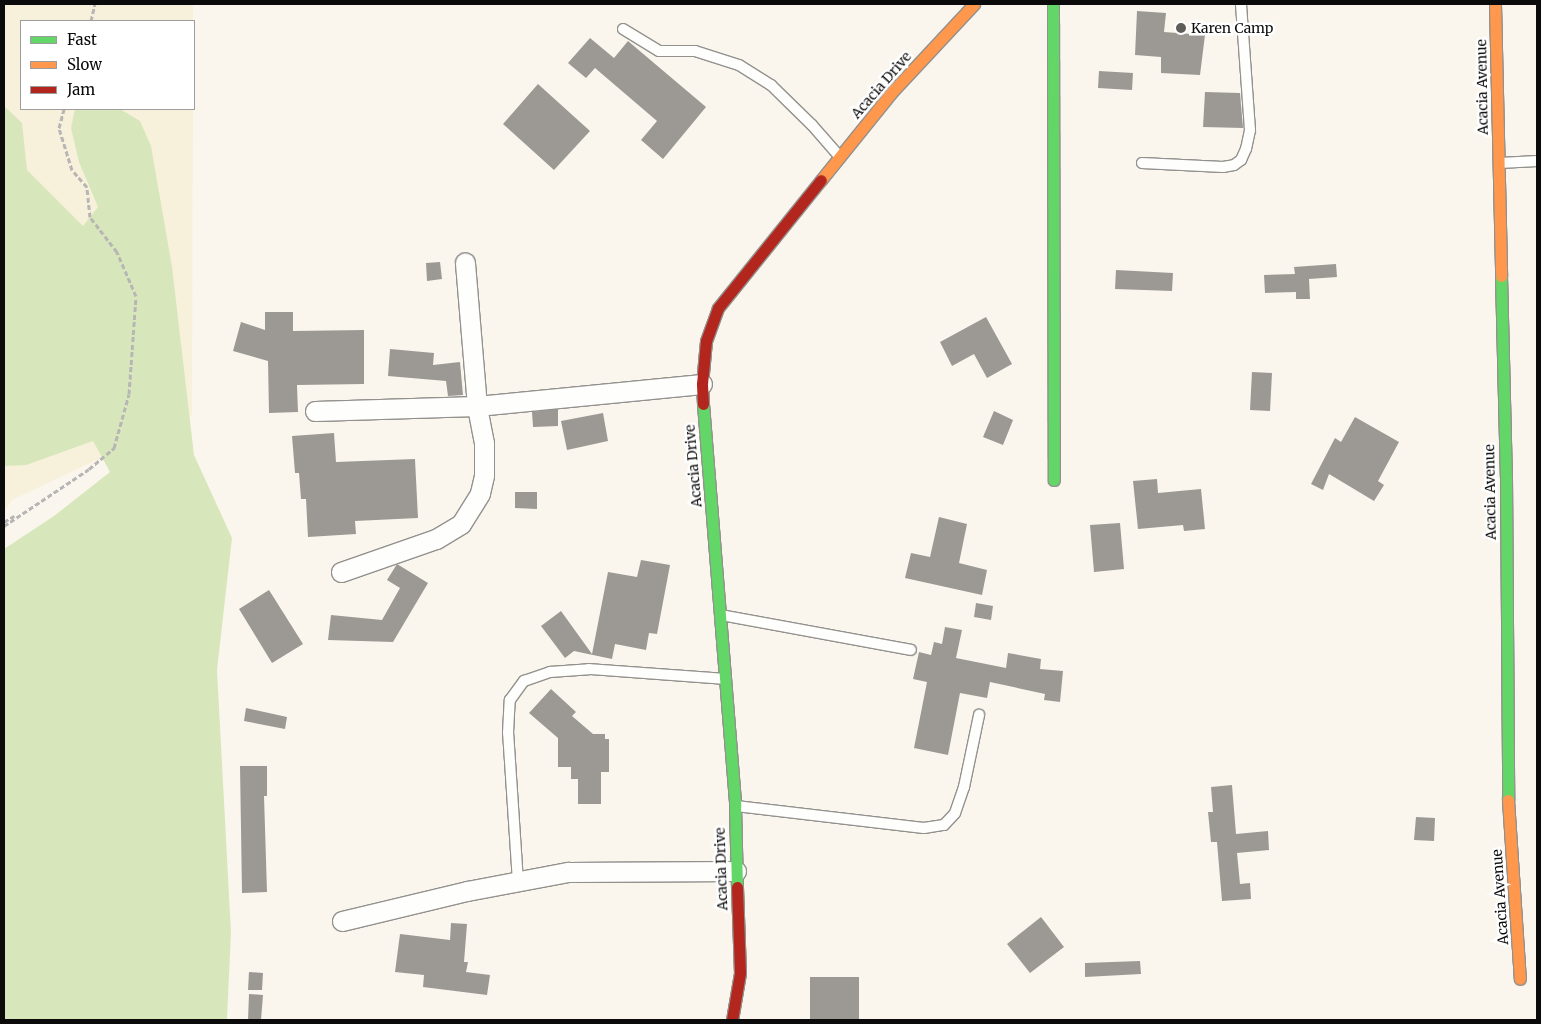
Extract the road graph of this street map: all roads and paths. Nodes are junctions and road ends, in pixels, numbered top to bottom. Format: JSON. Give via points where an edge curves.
{"nodes":[{"id":1,"x":95,"y":4,"type":"edge"},
{"id":2,"x":974,"y":4,"type":"edge"},
{"id":3,"x":1053,"y":4,"type":"edge"},
{"id":4,"x":1242,"y":4,"type":"edge"},
{"id":5,"x":1495,"y":4,"type":"edge"},
{"id":6,"x":91,"y":20,"type":"edge"},
{"id":7,"x":623,"y":29,"type":"dead end"},
{"id":8,"x":64,"y":110,"type":"edge"},
{"id":9,"x":840,"y":157,"type":"junction"},
{"id":10,"x":1537,"y":161,"type":"edge"},
{"id":11,"x":1142,"y":163,"type":"dead end"},
{"id":12,"x":1499,"y":163,"type":"junction"},
{"id":13,"x":465,"y":262,"type":"dead end"},
{"id":14,"x":702,"y":384,"type":"junction"},
{"id":15,"x":477,"y":406,"type":"junction"},
{"id":16,"x":315,"y":412,"type":"dead end"},
{"id":17,"x":1054,"y":480,"type":"dead end"},
{"id":18,"x":24,"y":512,"type":"junction"},
{"id":19,"x":4,"y":522,"type":"edge"},
{"id":20,"x":4,"y":526,"type":"edge"},
{"id":21,"x":341,"y":572,"type":"dead end"},
{"id":22,"x":721,"y":615,"type":"junction"},
{"id":23,"x":911,"y":650,"type":"dead end"},
{"id":24,"x":726,"y":679,"type":"junction"},
{"id":25,"x":980,"y":715,"type":"dead end"},
{"id":26,"x":735,"y":806,"type":"junction"},
{"id":27,"x":736,"y":872,"type":"junction"},
{"id":28,"x":518,"y":882,"type":"junction"},
{"id":29,"x":342,"y":921,"type":"dead end"},
{"id":30,"x":1520,"y":979,"type":"dead end"},
{"id":31,"x":732,"y":1020,"type":"edge"}],
"edges":[{"from":1,"to":6,"type":"path"},
{"from":2,"to":9,"type":"street","name":"Acacia Drive","via":[[892,92]]},
{"from":3,"to":17,"type":"street"},
{"from":4,"to":11,"type":"lane","via":[[1250,130],[1241,160],[1223,166]]},
{"from":5,"to":12,"type":"street","name":"Acacia Avenue"},
{"from":7,"to":9,"type":"lane","via":[[659,51],[695,51],[738,65],[771,85]]},
{"from":8,"to":18,"type":"path","via":[[60,128],[72,170],[87,187],[90,217],[117,252],[136,296],[129,394],[114,448],[89,469]]},
{"from":9,"to":14,"type":"street","name":"Acacia Drive","via":[[718,308],[706,341]]},
{"from":10,"to":12,"type":"lane"},
{"from":12,"to":30,"type":"street","name":"Acacia Avenue","via":[[1506,477],[1508,802]]},
{"from":13,"to":15,"type":"street"},
{"from":14,"to":15,"type":"street"},
{"from":14,"to":22,"type":"street","name":"Acacia Drive"},
{"from":15,"to":16,"type":"street"},
{"from":15,"to":21,"type":"street","via":[[484,443],[484,475],[480,493],[461,524],[436,539]]},
{"from":18,"to":19,"type":"path"},
{"from":18,"to":20,"type":"path"},
{"from":22,"to":23,"type":"lane"},
{"from":22,"to":24,"type":"street","name":"Acacia Drive"},
{"from":24,"to":26,"type":"street","name":"Acacia Drive"},
{"from":24,"to":28,"type":"lane","via":[[589,669],[550,672],[524,681],[510,700],[508,733]]},
{"from":25,"to":26,"type":"lane","via":[[956,813],[944,825],[924,828]]},
{"from":26,"to":27,"type":"street","name":"Acacia Drive"},
{"from":27,"to":28,"type":"street","via":[[568,872]]},
{"from":27,"to":31,"type":"street","name":"Acacia Drive","via":[[740,973]]},
{"from":28,"to":29,"type":"street"}]}
